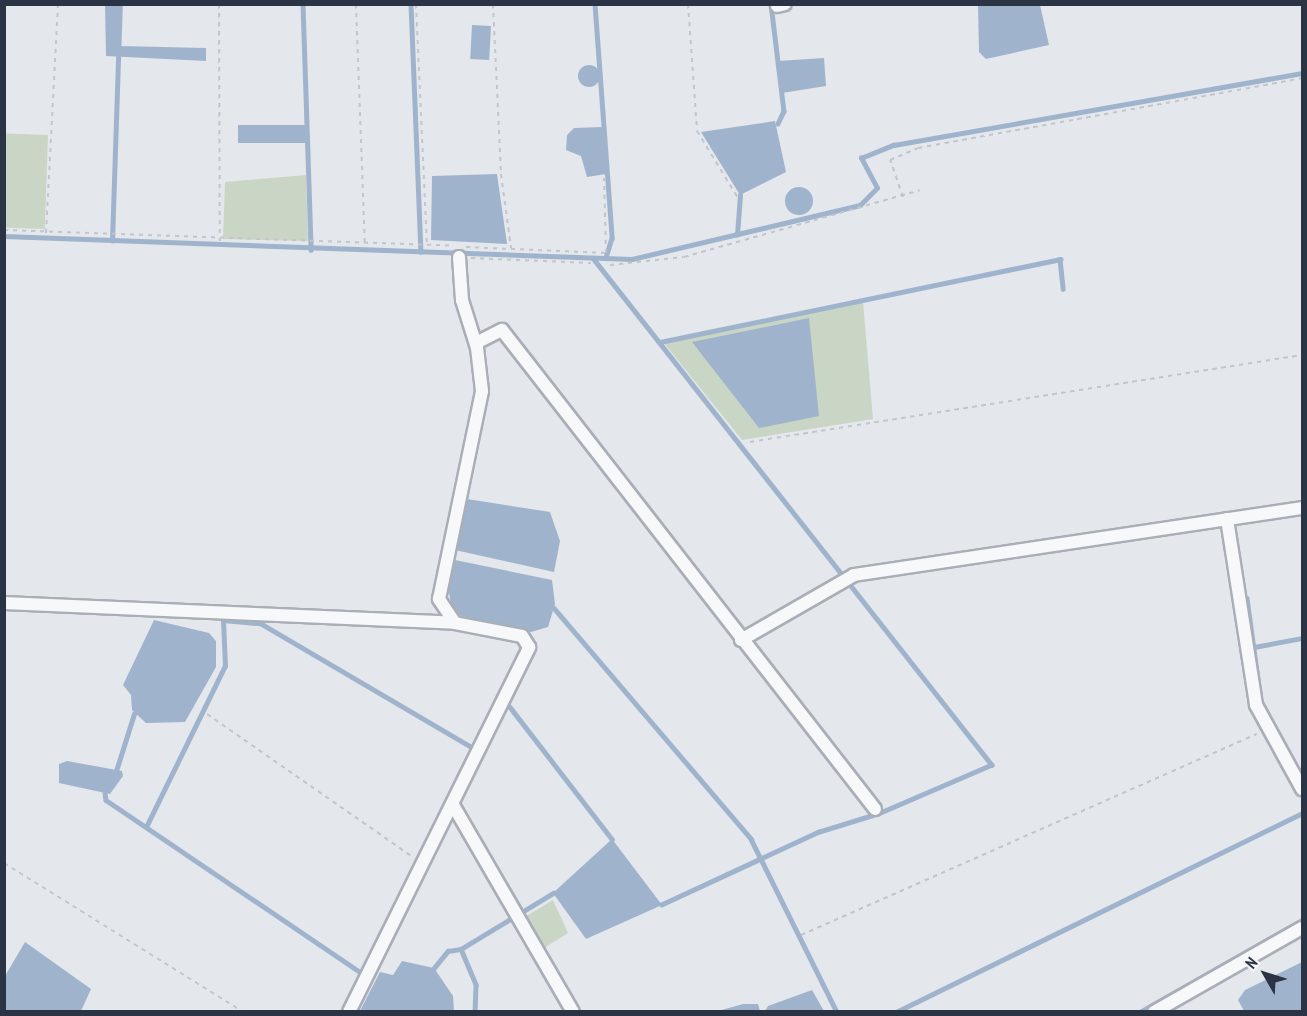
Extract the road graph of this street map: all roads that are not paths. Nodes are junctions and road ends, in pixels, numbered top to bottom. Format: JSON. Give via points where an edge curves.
{"nodes":[{"id":1,"x":459,"y":257,"type":"road end"},
{"id":2,"x":476,"y":343,"type":"junction"},
{"id":3,"x":1302,"y":508,"type":"edge"},
{"id":4,"x":1227,"y":519,"type":"junction"},
{"id":5,"x":4,"y":603,"type":"edge"},
{"id":6,"x":456,"y":623,"type":"junction"},
{"id":7,"x":741,"y":640,"type":"junction"},
{"id":8,"x":1302,"y":789,"type":"edge"},
{"id":9,"x":453,"y":805,"type":"junction"},
{"id":10,"x":875,"y":809,"type":"dead end"},
{"id":11,"x":1302,"y":928,"type":"edge"},
{"id":12,"x":349,"y":1011,"type":"edge"},
{"id":13,"x":573,"y":1011,"type":"edge"},
{"id":14,"x":1154,"y":1011,"type":"edge"}],
"edges":[{"from":1,"to":2,"type":"street","via":[[462,300]]},
{"from":2,"to":6,"type":"street","via":[[482,368],[479,421],[438,588],[446,616]]},
{"from":2,"to":7,"type":"street","via":[[502,330]]},
{"from":3,"to":4,"type":"street"},
{"from":4,"to":7,"type":"street","via":[[854,575]]},
{"from":4,"to":8,"type":"street","via":[[1256,705]]},
{"from":5,"to":6,"type":"street"},
{"from":6,"to":9,"type":"street","via":[[522,636],[530,643]]},
{"from":7,"to":10,"type":"street"},
{"from":9,"to":12,"type":"street"},
{"from":9,"to":13,"type":"street"},
{"from":11,"to":14,"type":"street"}]}
